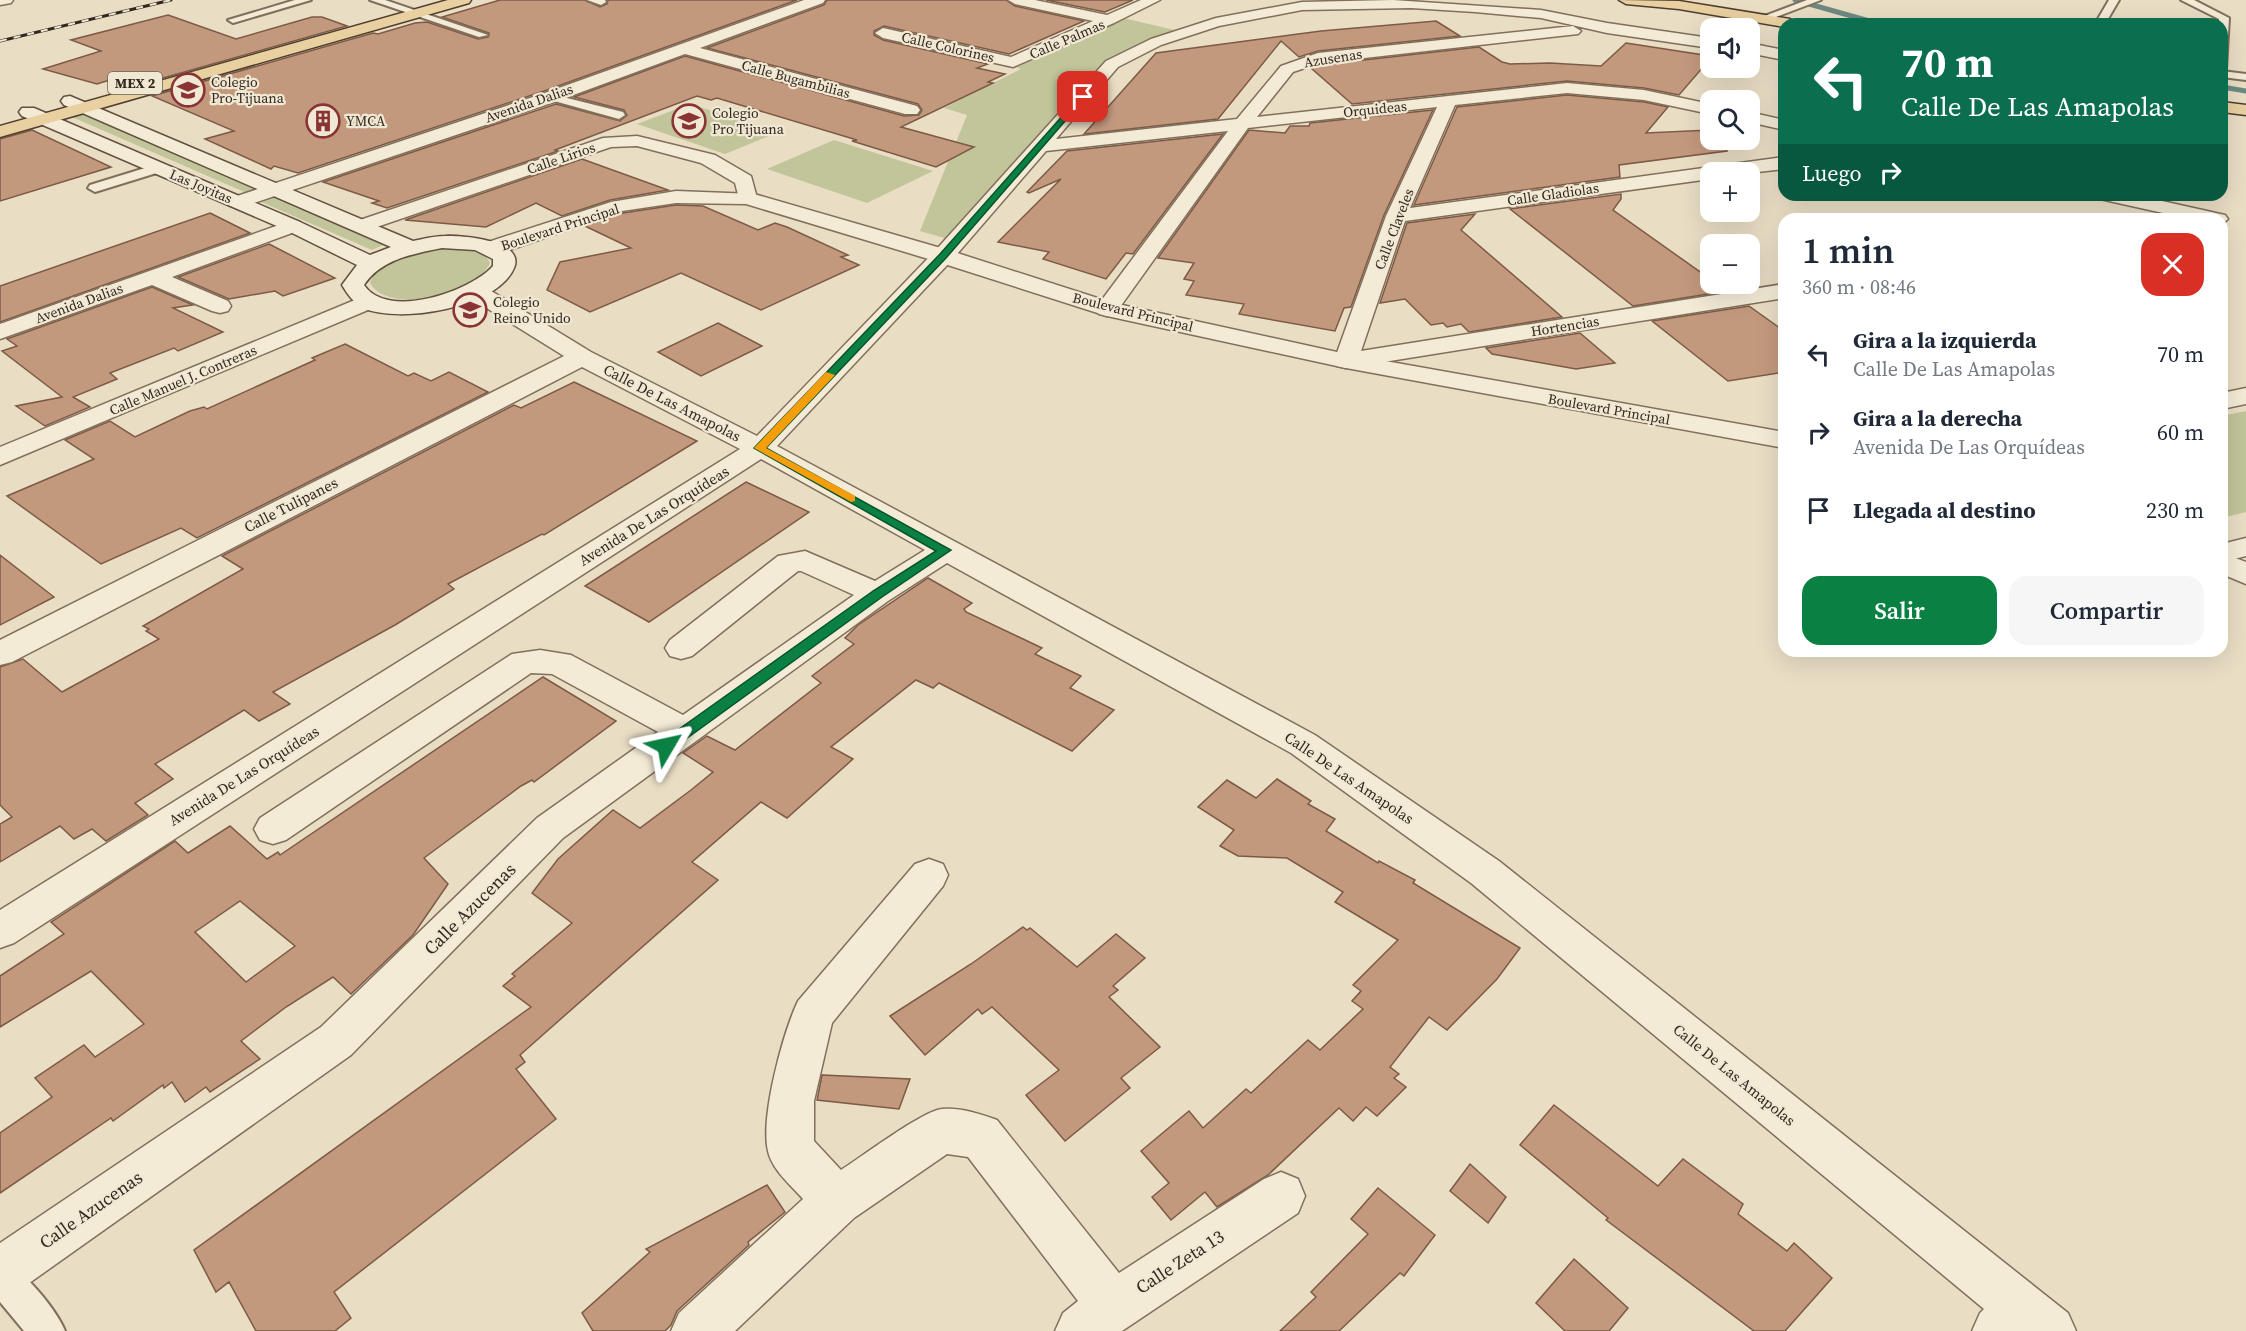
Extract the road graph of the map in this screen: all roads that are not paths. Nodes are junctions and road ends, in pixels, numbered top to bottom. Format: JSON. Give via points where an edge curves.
{"nodes":[{"id":1,"x":6,"y":0,"type":"edge"},
{"id":2,"x":306,"y":0,"type":"edge"},
{"id":3,"x":375,"y":0,"type":"edge"},
{"id":4,"x":464,"y":0,"type":"edge"},
{"id":5,"x":818,"y":0,"type":"edge"},
{"id":6,"x":1015,"y":0,"type":"edge"},
{"id":7,"x":1153,"y":0,"type":"edge"},
{"id":8,"x":1626,"y":0,"type":"edge"},
{"id":9,"x":1816,"y":0,"type":"edge"},
{"id":10,"x":2114,"y":0,"type":"edge"},
{"id":11,"x":2186,"y":0,"type":"edge"},
{"id":12,"x":0,"y":1,"type":"edge"},
{"id":13,"x":1308,"y":3,"type":"edge"},
{"id":14,"x":424,"y":6,"type":"edge"},
{"id":15,"x":402,"y":8,"type":"junction"},
{"id":16,"x":1764,"y":18,"type":"junction"},
{"id":17,"x":2104,"y":18,"type":"edge"},
{"id":18,"x":2224,"y":18,"type":"edge"},
{"id":19,"x":233,"y":20,"type":"dead end"},
{"id":20,"x":1109,"y":20,"type":"junction"},
{"id":21,"x":1778,"y":21,"type":"edge"},
{"id":22,"x":1607,"y":28,"type":"junction"},
{"id":23,"x":883,"y":33,"type":"dead end"},
{"id":24,"x":483,"y":35,"type":"dead end"},
{"id":25,"x":1700,"y":42,"type":"edge"},
{"id":26,"x":681,"y":48,"type":"junction"},
{"id":27,"x":1760,"y":50,"type":"edge"},
{"id":28,"x":1778,"y":54,"type":"edge"},
{"id":29,"x":1013,"y":62,"type":"joint"},
{"id":30,"x":2228,"y":75,"type":"edge"},
{"id":31,"x":2246,"y":77,"type":"edge"},
{"id":32,"x":551,"y":97,"type":"junction"},
{"id":33,"x":1449,"y":100,"type":"junction"},
{"id":34,"x":77,"y":104,"type":"junction"},
{"id":35,"x":1700,"y":107,"type":"edge"},
{"id":36,"x":2228,"y":108,"type":"edge"},
{"id":37,"x":911,"y":110,"type":"dead end"},
{"id":38,"x":2246,"y":110,"type":"edge"},
{"id":39,"x":619,"y":115,"type":"dead end"},
{"id":40,"x":36,"y":116,"type":"junction"},
{"id":41,"x":0,"y":120,"type":"edge"},
{"id":42,"x":1760,"y":120,"type":"edge"},
{"id":43,"x":1243,"y":123,"type":"junction"},
{"id":44,"x":1778,"y":124,"type":"edge"},
{"id":45,"x":0,"y":132,"type":"edge"},
{"id":46,"x":1039,"y":146,"type":"junction"},
{"id":47,"x":1778,"y":164,"type":"edge"},
{"id":48,"x":1760,"y":166,"type":"edge"},
{"id":49,"x":158,"y":168,"type":"junction"},
{"id":50,"x":1700,"y":175,"type":"edge"},
{"id":51,"x":95,"y":188,"type":"dead end"},
{"id":52,"x":275,"y":190,"type":"junction"},
{"id":53,"x":747,"y":198,"type":"junction"},
{"id":54,"x":2134,"y":201,"type":"edge"},
{"id":55,"x":238,"y":202,"type":"junction"},
{"id":56,"x":2188,"y":213,"type":"edge"},
{"id":57,"x":1396,"y":216,"type":"junction"},
{"id":58,"x":294,"y":226,"type":"junction"},
{"id":59,"x":361,"y":226,"type":"junction"},
{"id":60,"x":411,"y":248,"type":"junction"},
{"id":61,"x":494,"y":248,"type":"junction"},
{"id":62,"x":943,"y":256,"type":"junction"},
{"id":63,"x":371,"y":264,"type":"junction"},
{"id":64,"x":151,"y":276,"type":"junction"},
{"id":65,"x":475,"y":291,"type":"junction"},
{"id":66,"x":1778,"y":292,"type":"edge"},
{"id":67,"x":367,"y":302,"type":"junction"},
{"id":68,"x":220,"y":306,"type":"dead end"},
{"id":69,"x":1107,"y":309,"type":"junction"},
{"id":70,"x":0,"y":332,"type":"edge"},
{"id":71,"x":582,"y":357,"type":"junction"},
{"id":72,"x":1347,"y":361,"type":"junction"},
{"id":73,"x":2246,"y":396,"type":"edge"},
{"id":74,"x":2228,"y":400,"type":"edge"},
{"id":75,"x":1778,"y":439,"type":"edge"},
{"id":76,"x":760,"y":448,"type":"junction"},
{"id":77,"x":0,"y":457,"type":"edge"},
{"id":78,"x":2246,"y":547,"type":"edge"},
{"id":79,"x":945,"y":550,"type":"junction"},
{"id":80,"x":2228,"y":552,"type":"edge"},
{"id":81,"x":2228,"y":566,"type":"edge"},
{"id":82,"x":2246,"y":574,"type":"edge"},
{"id":83,"x":877,"y":594,"type":"junction"},
{"id":84,"x":681,"y":648,"type":"dead end"},
{"id":85,"x":0,"y":654,"type":"edge"},
{"id":86,"x":686,"y":732,"type":"junction"},
{"id":87,"x":273,"y":829,"type":"dead end"},
{"id":88,"x":929,"y":875,"type":"dead end"},
{"id":89,"x":0,"y":931,"type":"edge"},
{"id":90,"x":1281,"y":1196,"type":"dead end"},
{"id":91,"x":837,"y":1201,"type":"junction"},
{"id":92,"x":0,"y":1275,"type":"edge"},
{"id":93,"x":1097,"y":1319,"type":"edge"},
{"id":94,"x":2023,"y":1324,"type":"edge"},
{"id":95,"x":46,"y":1331,"type":"edge"},
{"id":96,"x":697,"y":1331,"type":"edge"}],
"edges":[{"from":1,"to":12,"type":"street"},
{"from":2,"to":19,"type":"lane"},
{"from":3,"to":15,"type":"lane"},
{"from":4,"to":14,"type":"main road","number":"MEX 2"},
{"from":5,"to":26,"type":"street","name":"Avenida Dalias"},
{"from":6,"to":20,"type":"street"},
{"from":7,"to":20,"type":"street","name":"Calle Palmas"},
{"from":8,"to":16,"type":"main road"},
{"from":9,"to":16,"type":"lane"},
{"from":10,"to":17,"type":"lane"},
{"from":11,"to":18,"type":"lane"},
{"from":13,"to":22,"type":"street","via":[[1475,8],[1541,14]]},
{"from":13,"to":46,"type":"street","name":"Avenida De Las Orquídeas","via":[[1216,22],[1156,42],[1112,64]]},
{"from":14,"to":15,"type":"main road","number":"MEX 2"},
{"from":14,"to":24,"type":"lane"},
{"from":14,"to":34,"type":"main road","number":"MEX 2"},
{"from":15,"to":34,"type":"main road","number":"MEX 2"},
{"from":16,"to":21,"type":"main road"},
{"from":20,"to":29,"type":"street","name":"Calle Palmas"},
{"from":22,"to":25,"type":"street"},
{"from":22,"to":43,"type":"street","name":"Azusenas","via":[[1318,58],[1287,69]]},
{"from":23,"to":29,"type":"street","name":"Calle Colorines"},
{"from":26,"to":32,"type":"street","name":"Avenida Dalias"},
{"from":26,"to":37,"type":"street","name":"Calle Bugambilias"},
{"from":27,"to":28,"type":"street"},
{"from":30,"to":31,"type":"lane"},
{"from":32,"to":39,"type":"lane"},
{"from":32,"to":52,"type":"street","name":"Avenida Dalias"},
{"from":33,"to":35,"type":"street","name":"Orquideas","via":[[1567,88],[1644,95]]},
{"from":33,"to":43,"type":"street","name":"Orquideas"},
{"from":33,"to":57,"type":"street","name":"Calle Claveles"},
{"from":34,"to":40,"type":"main road","number":"MEX 2"},
{"from":34,"to":52,"type":"street","name":"Las Joyitas"},
{"from":36,"to":38,"type":"main road"},
{"from":40,"to":41,"type":"main road","number":"MEX 2"},
{"from":40,"to":45,"type":"main road","number":"MEX 2"},
{"from":40,"to":49,"type":"street","name":"Las Joyitas"},
{"from":42,"to":44,"type":"street"},
{"from":43,"to":46,"type":"street","name":"Orquideas"},
{"from":43,"to":69,"type":"street","name":"Azusenas"},
{"from":46,"to":62,"type":"street","name":"Avenida De Las Orquídeas"},
{"from":47,"to":48,"type":"street","name":"Calle Gladiolas"},
{"from":49,"to":51,"type":"lane"},
{"from":49,"to":55,"type":"street","name":"Las Joyitas"},
{"from":50,"to":57,"type":"street","name":"Calle Gladiolas"},
{"from":52,"to":55,"type":"street","name":"Avenida Dalias"},
{"from":52,"to":59,"type":"street","name":"Las Joyitas"},
{"from":53,"to":59,"type":"street","name":"Calle Lirios","via":[[744,180],[708,159],[637,141],[609,142]]},
{"from":53,"to":61,"type":"street","name":"Boulevard Principal","via":[[676,197],[618,206]]},
{"from":53,"to":62,"type":"street","name":"Boulevard Principal"},
{"from":54,"to":56,"type":"street"},
{"from":55,"to":58,"type":"street","name":"Las Joyitas"},
{"from":57,"to":72,"type":"street","name":"Calle Claveles"},
{"from":58,"to":63,"type":"street","name":"Las Joyitas"},
{"from":58,"to":64,"type":"street","name":"Avenida Dalias"},
{"from":59,"to":60,"type":"street","name":"Las Joyitas"},
{"from":60,"to":61,"type":"street","via":[[471,242]]},
{"from":60,"to":63,"type":"street"},
{"from":61,"to":65,"type":"street","via":[[504,256],[504,267]]},
{"from":62,"to":69,"type":"street","name":"Boulevard Principal"},
{"from":62,"to":76,"type":"street","name":"Avenida De Las Orquídeas"},
{"from":63,"to":67,"type":"street","via":[[352,285],[356,295]]},
{"from":64,"to":68,"type":"street"},
{"from":64,"to":70,"type":"street","name":"Avenida Dalias"},
{"from":65,"to":67,"type":"street","via":[[418,306],[389,307]]},
{"from":65,"to":71,"type":"street","name":"Calle De Las Amapolas"},
{"from":66,"to":72,"type":"street","name":"Hortencias"},
{"from":67,"to":77,"type":"street","name":"Calle Manuel J. Contreras"},
{"from":69,"to":72,"type":"street","name":"Boulevard Principal"},
{"from":71,"to":76,"type":"street","name":"Calle De Las Amapolas"},
{"from":71,"to":85,"type":"street","name":"Calle Tulipanes"},
{"from":72,"to":75,"type":"street","name":"Boulevard Principal"},
{"from":73,"to":74,"type":"street"},
{"from":76,"to":79,"type":"street","name":"Calle De Las Amapolas"},
{"from":76,"to":89,"type":"street","name":"Avenida De Las Orquídeas"},
{"from":78,"to":80,"type":"street"},
{"from":79,"to":83,"type":"street","name":"Calle Azucenas"},
{"from":79,"to":94,"type":"street","name":"Calle De Las Amapolas","via":[[1303,744],[1485,872]]},
{"from":81,"to":82,"type":"street"},
{"from":83,"to":84,"type":"street","via":[[805,561],[789,563]]},
{"from":83,"to":86,"type":"street","name":"Calle Azucenas"},
{"from":86,"to":87,"type":"street","via":[[559,663],[524,662]]},
{"from":86,"to":92,"type":"street","name":"Calle Azucenas","via":[[550,828],[336,1041]]},
{"from":88,"to":91,"type":"street","via":[[813,1015],[791,1101],[791,1150]]},
{"from":90,"to":93,"type":"street","name":"Calle Zeta 13"},
{"from":91,"to":93,"type":"street","via":[[941,1131],[981,1136]]},
{"from":91,"to":96,"type":"street"},
{"from":92,"to":95,"type":"lane"}]}
